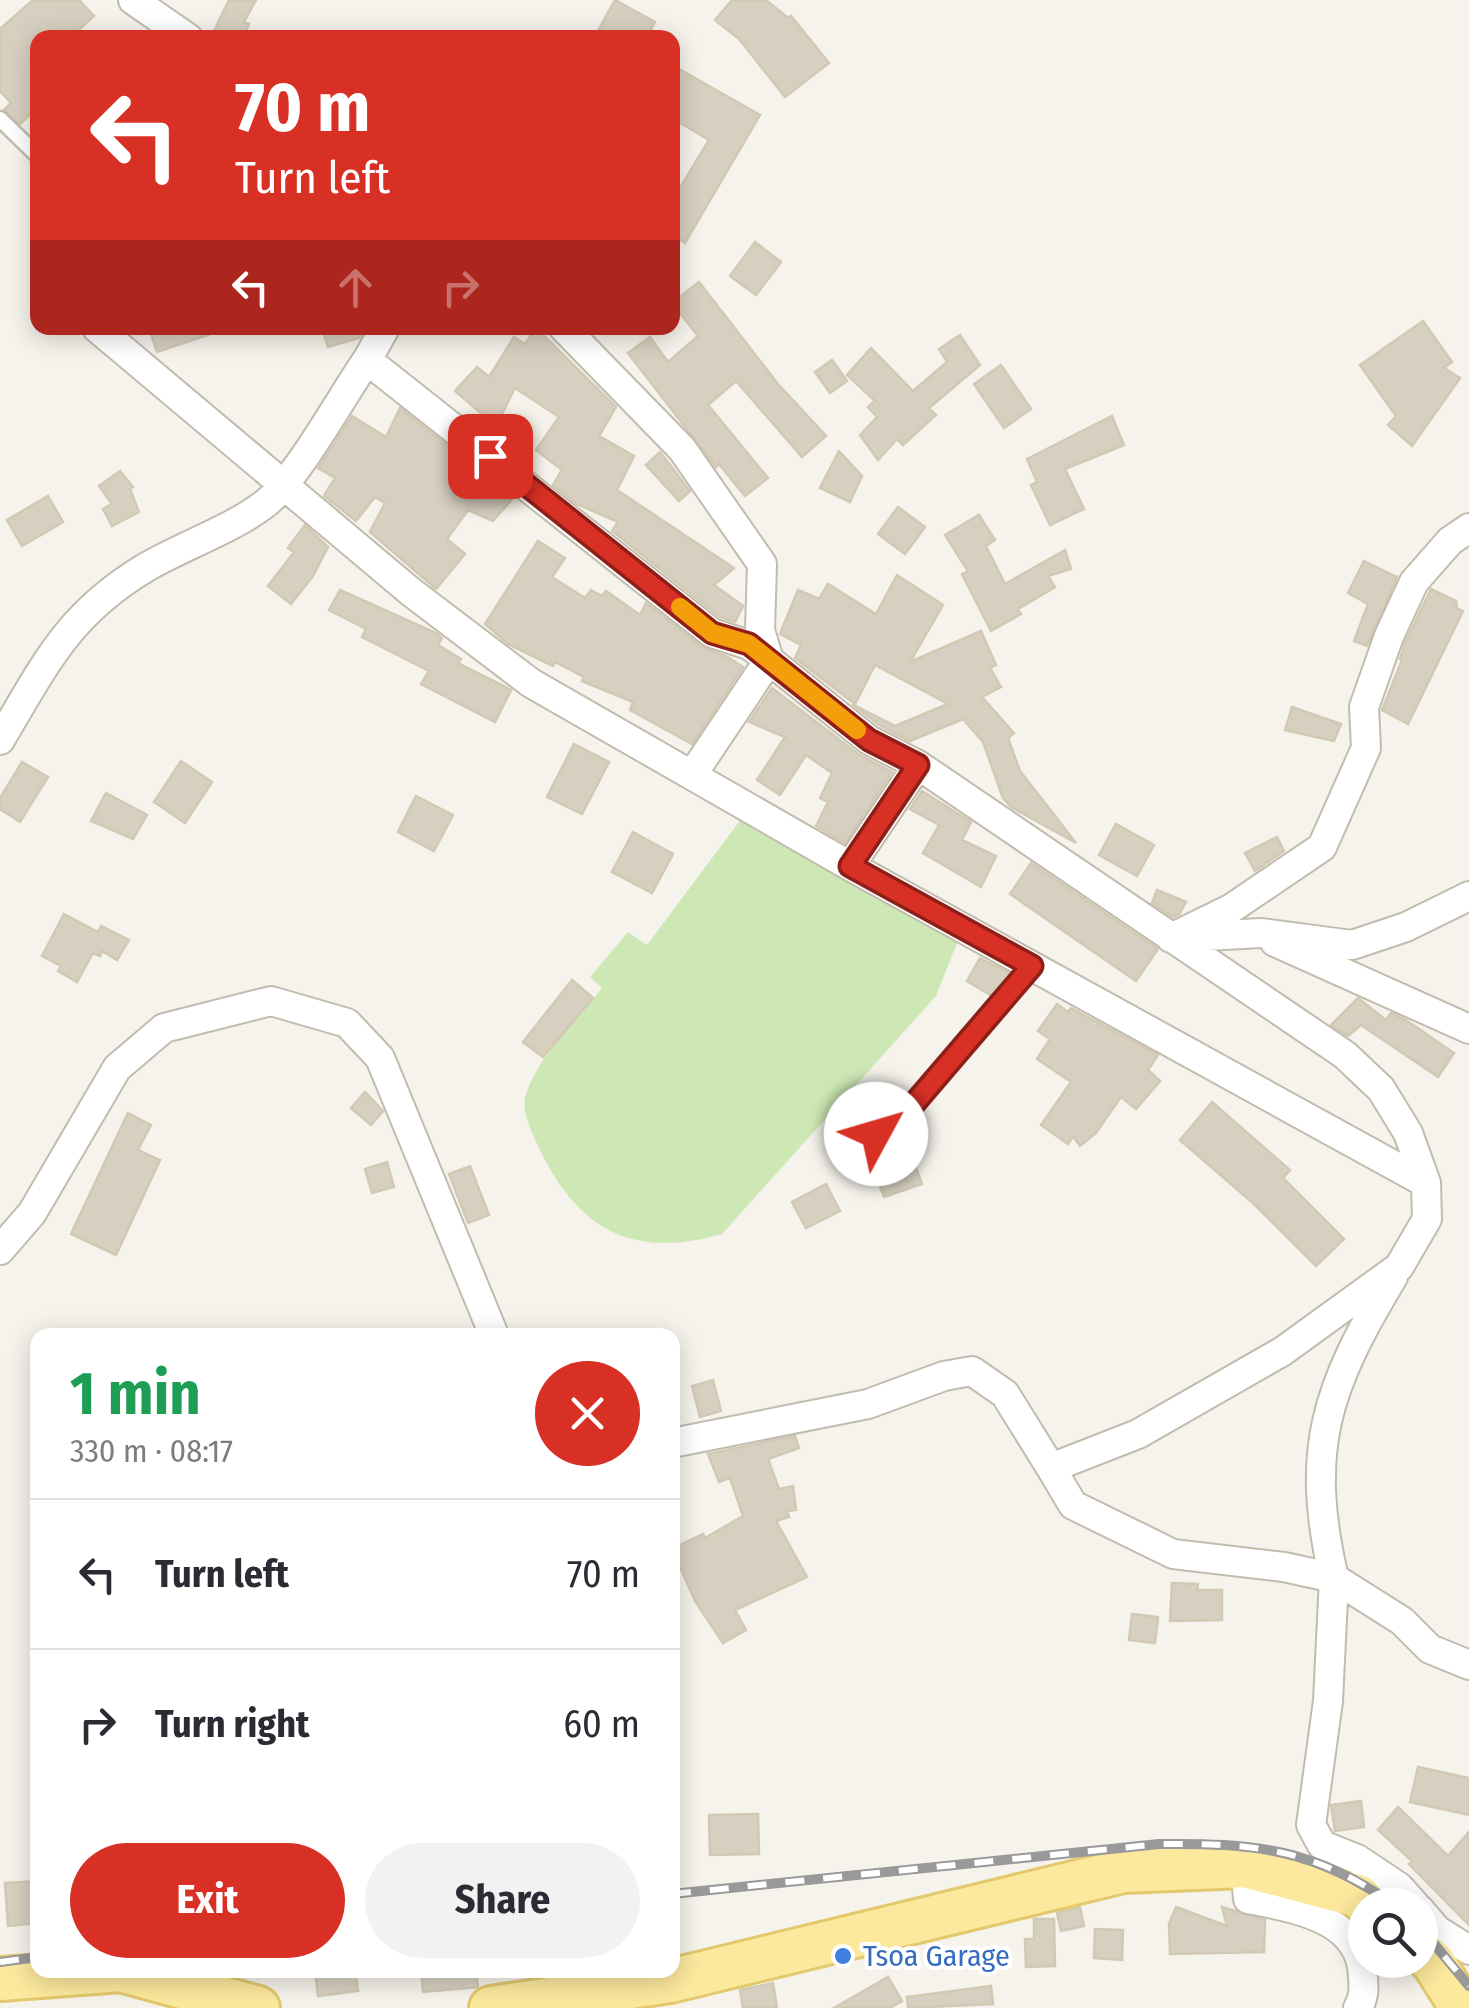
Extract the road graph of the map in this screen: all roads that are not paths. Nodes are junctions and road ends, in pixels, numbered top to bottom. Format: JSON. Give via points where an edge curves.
{"nodes":[{"id":1,"x":133,"y":0,"type":"edge"},
{"id":2,"x":176,"y":30,"type":"edge"},
{"id":3,"x":0,"y":119,"type":"edge"},
{"id":4,"x":30,"y":148,"type":"edge"},
{"id":5,"x":106,"y":335,"type":"edge"},
{"id":6,"x":381,"y":335,"type":"edge"},
{"id":7,"x":571,"y":335,"type":"edge"},
{"id":8,"x":367,"y":360,"type":"junction"},
{"id":9,"x":284,"y":482,"type":"junction"},
{"id":10,"x":1469,"y":528,"type":"edge"},
{"id":11,"x":769,"y":660,"type":"junction"},
{"id":12,"x":0,"y":740,"type":"edge"},
{"id":13,"x":918,"y":765,"type":"junction"},
{"id":14,"x":692,"y":775,"type":"junction"},
{"id":15,"x":850,"y":866,"type":"junction"},
{"id":16,"x":1469,"y":896,"type":"edge"},
{"id":17,"x":1261,"y":932,"type":"junction"},
{"id":18,"x":1170,"y":938,"type":"junction"},
{"id":19,"x":1032,"y":966,"type":"junction"},
{"id":20,"x":1469,"y":1028,"type":"edge"},
{"id":21,"x":846,"y":1143,"type":"dead end"},
{"id":22,"x":1426,"y":1183,"type":"junction"},
{"id":23,"x":0,"y":1250,"type":"edge"},
{"id":24,"x":1399,"y":1267,"type":"junction"},
{"id":25,"x":491,"y":1328,"type":"edge"},
{"id":26,"x":680,"y":1440,"type":"edge"},
{"id":27,"x":1051,"y":1468,"type":"junction"},
{"id":28,"x":1334,"y":1578,"type":"junction"},
{"id":29,"x":1469,"y":1665,"type":"edge"},
{"id":30,"x":1245,"y":1866,"type":"junction"},
{"id":31,"x":1401,"y":1888,"type":"edge"},
{"id":32,"x":1348,"y":1893,"type":"edge"},
{"id":33,"x":1438,"y":1931,"type":"edge"},
{"id":34,"x":1469,"y":1950,"type":"edge"},
{"id":35,"x":1438,"y":1970,"type":"edge"},
{"id":36,"x":30,"y":1977,"type":"edge"},
{"id":37,"x":150,"y":1978,"type":"edge"},
{"id":38,"x":0,"y":1979,"type":"edge"},
{"id":39,"x":258,"y":2008,"type":"edge"},
{"id":40,"x":490,"y":2008,"type":"edge"},
{"id":41,"x":1358,"y":2008,"type":"edge"},
{"id":42,"x":1462,"y":2008,"type":"edge"}],
"edges":[{"from":1,"to":2,"type":"street"},
{"from":3,"to":4,"type":"lane"},
{"from":5,"to":9,"type":"street"},
{"from":6,"to":8,"type":"street"},
{"from":7,"to":11,"type":"street","via":[[682,449],[762,564],[760,630]]},
{"from":8,"to":9,"type":"street"},
{"from":8,"to":11,"type":"street","via":[[712,633],[749,644]]},
{"from":9,"to":12,"type":"street","via":[[265,503],[143,570],[81,615]]},
{"from":9,"to":14,"type":"street","via":[[531,683]]},
{"from":10,"to":18,"type":"street","via":[[1414,582],[1389,636],[1364,707],[1366,748],[1322,848],[1232,908]]},
{"from":11,"to":13,"type":"street","via":[[869,740]]},
{"from":11,"to":14,"type":"street"},
{"from":13,"to":15,"type":"street"},
{"from":13,"to":18,"type":"street"},
{"from":14,"to":15,"type":"street"},
{"from":15,"to":19,"type":"street"},
{"from":16,"to":17,"type":"street","via":[[1406,928],[1352,945]]},
{"from":17,"to":18,"type":"street"},
{"from":17,"to":20,"type":"street"},
{"from":18,"to":22,"type":"street","via":[[1345,1055],[1381,1089],[1408,1133]]},
{"from":19,"to":21,"type":"lane","via":[[900,1120]]},
{"from":19,"to":22,"type":"street"},
{"from":22,"to":24,"type":"street","via":[[1427,1219]]},
{"from":23,"to":25,"type":"street","via":[[32,1213],[118,1068],[164,1028],[271,1001],[347,1023],[380,1058]]},
{"from":24,"to":27,"type":"street","via":[[1283,1352],[1138,1434]]},
{"from":24,"to":28,"type":"street","via":[[1332,1394],[1320,1444],[1320,1521]]},
{"from":26,"to":27,"type":"street","via":[[868,1404],[972,1371],[1005,1394]]},
{"from":27,"to":28,"type":"street","via":[[1073,1505],[1173,1554]]},
{"from":28,"to":29,"type":"street","via":[[1402,1620],[1430,1649]]},
{"from":28,"to":31,"type":"street","via":[[1312,1825],[1322,1845]]},
{"from":30,"to":32,"type":"main road"},
{"from":30,"to":40,"type":"main road","via":[[1123,1870],[670,1981]]},
{"from":30,"to":41,"type":"street","via":[[1248,1898],[1302,1910],[1346,1932],[1363,1964]]},
{"from":33,"to":34,"type":"street"},
{"from":35,"to":42,"type":"main road"},
{"from":36,"to":38,"type":"main road"},
{"from":37,"to":39,"type":"main road"}]}
